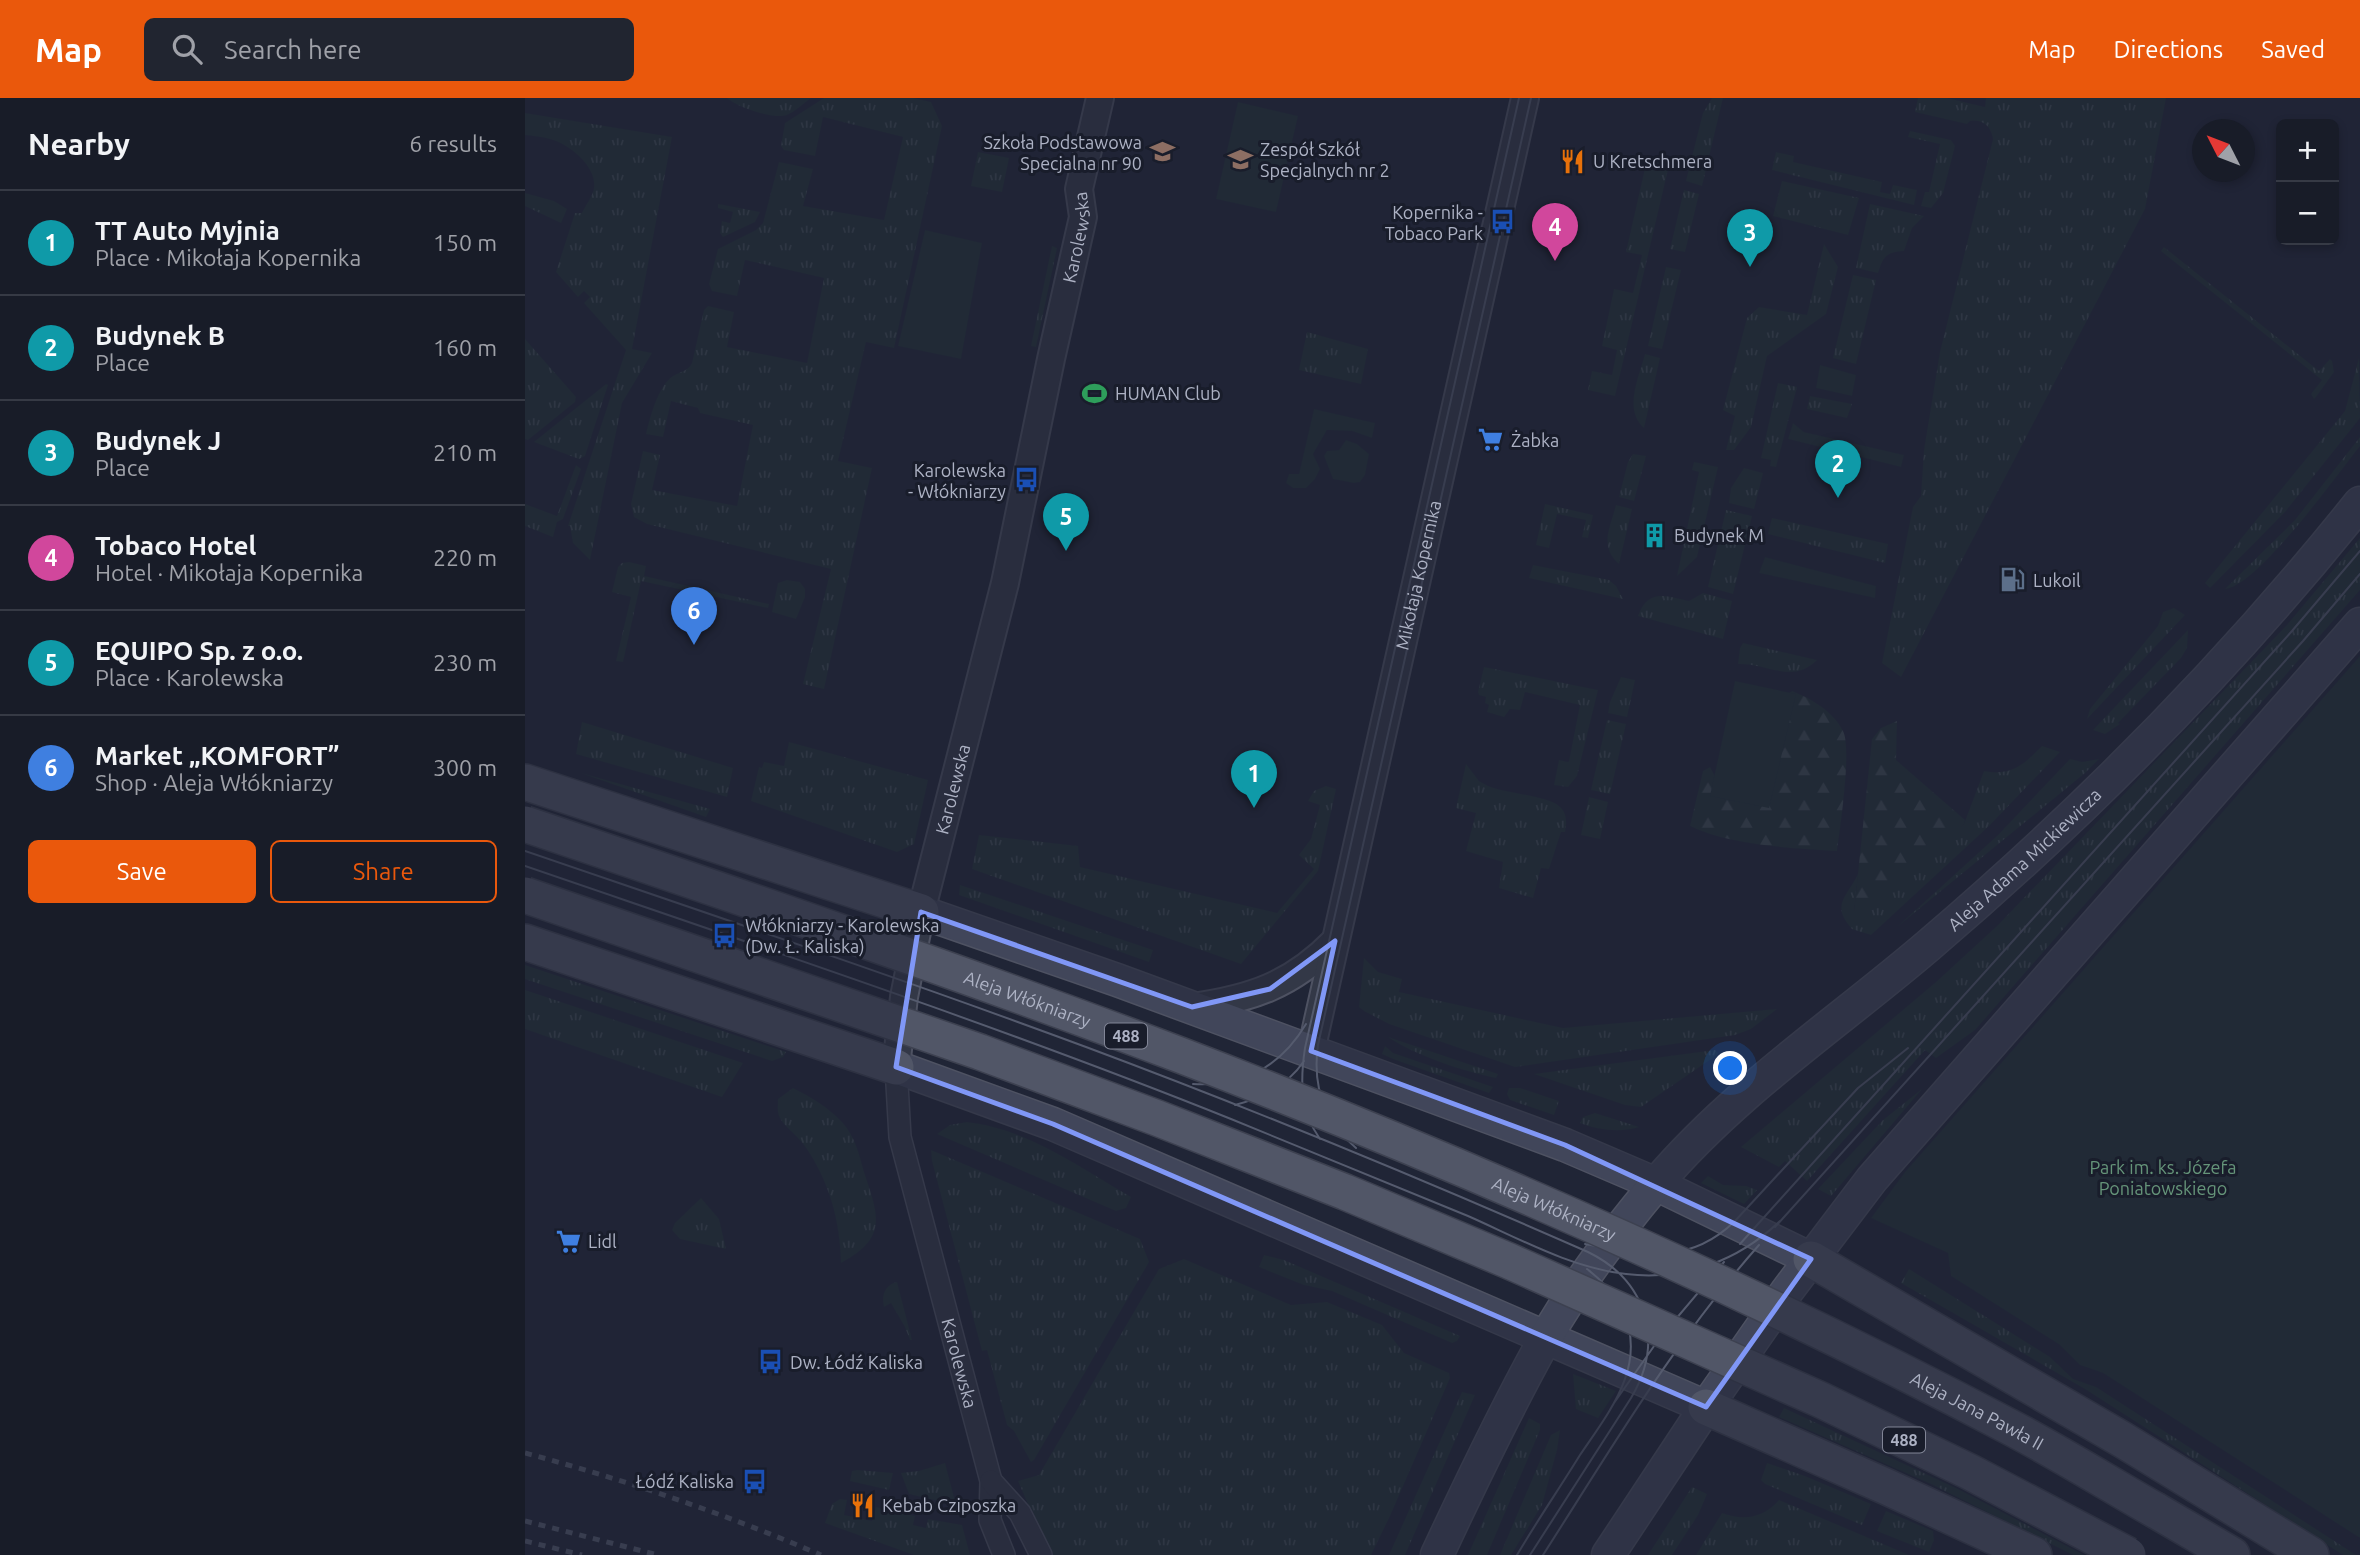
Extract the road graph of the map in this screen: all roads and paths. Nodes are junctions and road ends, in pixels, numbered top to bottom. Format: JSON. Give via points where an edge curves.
{"nodes":[{"id":1,"x":1100,"y":98,"type":"edge"},
{"id":2,"x":1525,"y":98,"type":"edge"},
{"id":3,"x":2360,"y":503,"type":"edge"},
{"id":4,"x":2360,"y":624,"type":"edge"},
{"id":5,"x":525,"y":782,"type":"edge"},
{"id":6,"x":525,"y":824,"type":"edge"},
{"id":7,"x":525,"y":895,"type":"edge"},
{"id":8,"x":921,"y":912,"type":"junction"},
{"id":9,"x":1335,"y":941,"type":"junction"},
{"id":10,"x":525,"y":942,"type":"edge"},
{"id":11,"x":1192,"y":1007,"type":"junction"},
{"id":12,"x":1311,"y":1051,"type":"junction"},
{"id":13,"x":896,"y":1067,"type":"junction"},
{"id":14,"x":1656,"y":1184,"type":"junction"},
{"id":15,"x":1811,"y":1259,"type":"junction"},
{"id":16,"x":1714,"y":1281,"type":"joint"},
{"id":17,"x":1545,"y":1339,"type":"junction"},
{"id":18,"x":1706,"y":1407,"type":"junction"},
{"id":19,"x":991,"y":1481,"type":"junction"},
{"id":20,"x":1004,"y":1555,"type":"edge"},
{"id":21,"x":1041,"y":1555,"type":"edge"},
{"id":22,"x":1437,"y":1555,"type":"edge"},
{"id":23,"x":1608,"y":1555,"type":"edge"},
{"id":24,"x":2034,"y":1555,"type":"edge"},
{"id":25,"x":2128,"y":1555,"type":"edge"},
{"id":26,"x":2232,"y":1555,"type":"edge"},
{"id":27,"x":2311,"y":1555,"type":"edge"}],
"edges":[{"from":1,"to":8,"type":"street","name":"Karolewska","via":[[1079,189],[1083,217],[1005,583]]},
{"from":2,"to":9,"type":"street","name":"Mikołaja Kopernika"},
{"from":3,"to":14,"type":"main road","name":"Aleja Adama Mickiewicza","via":[[2242,641],[2057,832],[1927,947],[1744,1097]]},
{"from":4,"to":15,"type":"main road","via":[[1891,1157]]},
{"from":5,"to":8,"type":"main road"},
{"from":6,"to":16,"type":"main road","name":"Aleja Włókniarzy","number":"488","bridge":true,"via":[[841,932],[1181,1056],[1524,1196]]},
{"from":7,"to":25,"type":"main road","number":"488","bridge":true,"via":[[843,1003],[1157,1118],[1370,1203],[1833,1406]]},
{"from":8,"to":11,"type":"main road"},
{"from":8,"to":13,"type":"street","name":"Karolewska"},
{"from":9,"to":11,"type":"street","via":[[1270,989]]},
{"from":9,"to":12,"type":"street","name":"Mikołaja Kopernika"},
{"from":10,"to":13,"type":"main road"},
{"from":11,"to":12,"type":"main road"},
{"from":12,"to":14,"type":"main road","via":[[1565,1145]]},
{"from":13,"to":17,"type":"main road","via":[[1053,1124]]},
{"from":13,"to":19,"type":"street","name":"Karolewska","via":[[900,1137]]},
{"from":14,"to":15,"type":"main road"},
{"from":14,"to":17,"type":"main road","name":"Aleja Adama Mickiewicza","via":[[1589,1271]]},
{"from":15,"to":18,"type":"main road"},
{"from":15,"to":27,"type":"main road"},
{"from":16,"to":26,"type":"main road","name":"Aleja Jana Pawła II","number":"488","bridge":true,"via":[[2011,1428]]},
{"from":17,"to":18,"type":"main road"},
{"from":17,"to":22,"type":"main road","name":"Aleja Adama Mickiewicza"},
{"from":18,"to":23,"type":"main road"},
{"from":18,"to":24,"type":"main road"},
{"from":19,"to":20,"type":"street","name":"Karolewska","via":[[990,1520]]},
{"from":19,"to":21,"type":"street","name":"Karolewska","via":[[1020,1513]]}]}
